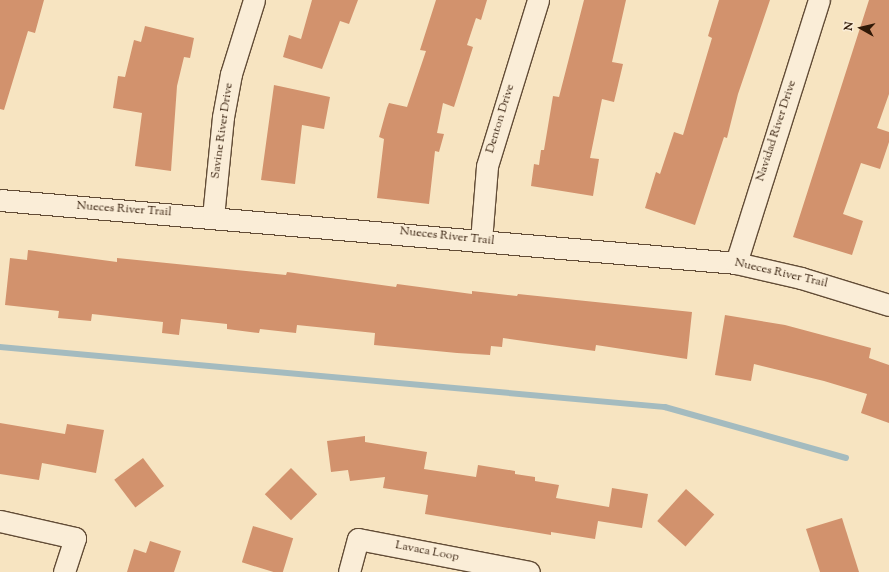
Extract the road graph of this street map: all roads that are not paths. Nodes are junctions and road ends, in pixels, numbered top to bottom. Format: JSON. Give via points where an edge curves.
{"nodes":[{"id":1,"x":254,"y":0,"type":"edge"},
{"id":2,"x":538,"y":0,"type":"edge"},
{"id":3,"x":819,"y":0,"type":"edge"},
{"id":4,"x":0,"y":200,"type":"edge"},
{"id":5,"x":213,"y":217,"type":"junction"},
{"id":6,"x":481,"y":241,"type":"junction"},
{"id":7,"x":736,"y":262,"type":"junction"},
{"id":8,"x":889,"y":305,"type":"edge"},
{"id":9,"x":0,"y":520,"type":"edge"},
{"id":10,"x":64,"y":572,"type":"edge"},
{"id":11,"x":348,"y":572,"type":"edge"},
{"id":12,"x":529,"y":572,"type":"edge"}],
"edges":[{"from":1,"to":5,"type":"street","name":"Savine River Drive","via":[[226,102]]},
{"from":2,"to":6,"type":"street","name":"Denton Drive","via":[[487,166]]},
{"from":3,"to":7,"type":"street","name":"Navidad River Drive"},
{"from":4,"to":5,"type":"street","name":"Nueces River Trail"},
{"from":5,"to":6,"type":"street","name":"Nueces River Trail"},
{"from":6,"to":7,"type":"street","name":"Nueces River Trail"},
{"from":7,"to":8,"type":"street","name":"Nueces River Trail","via":[[802,278]]},
{"from":9,"to":10,"type":"street","via":[[75,538]]},
{"from":11,"to":12,"type":"street","name":"Lavaca Loop","via":[[358,539]]}]}
